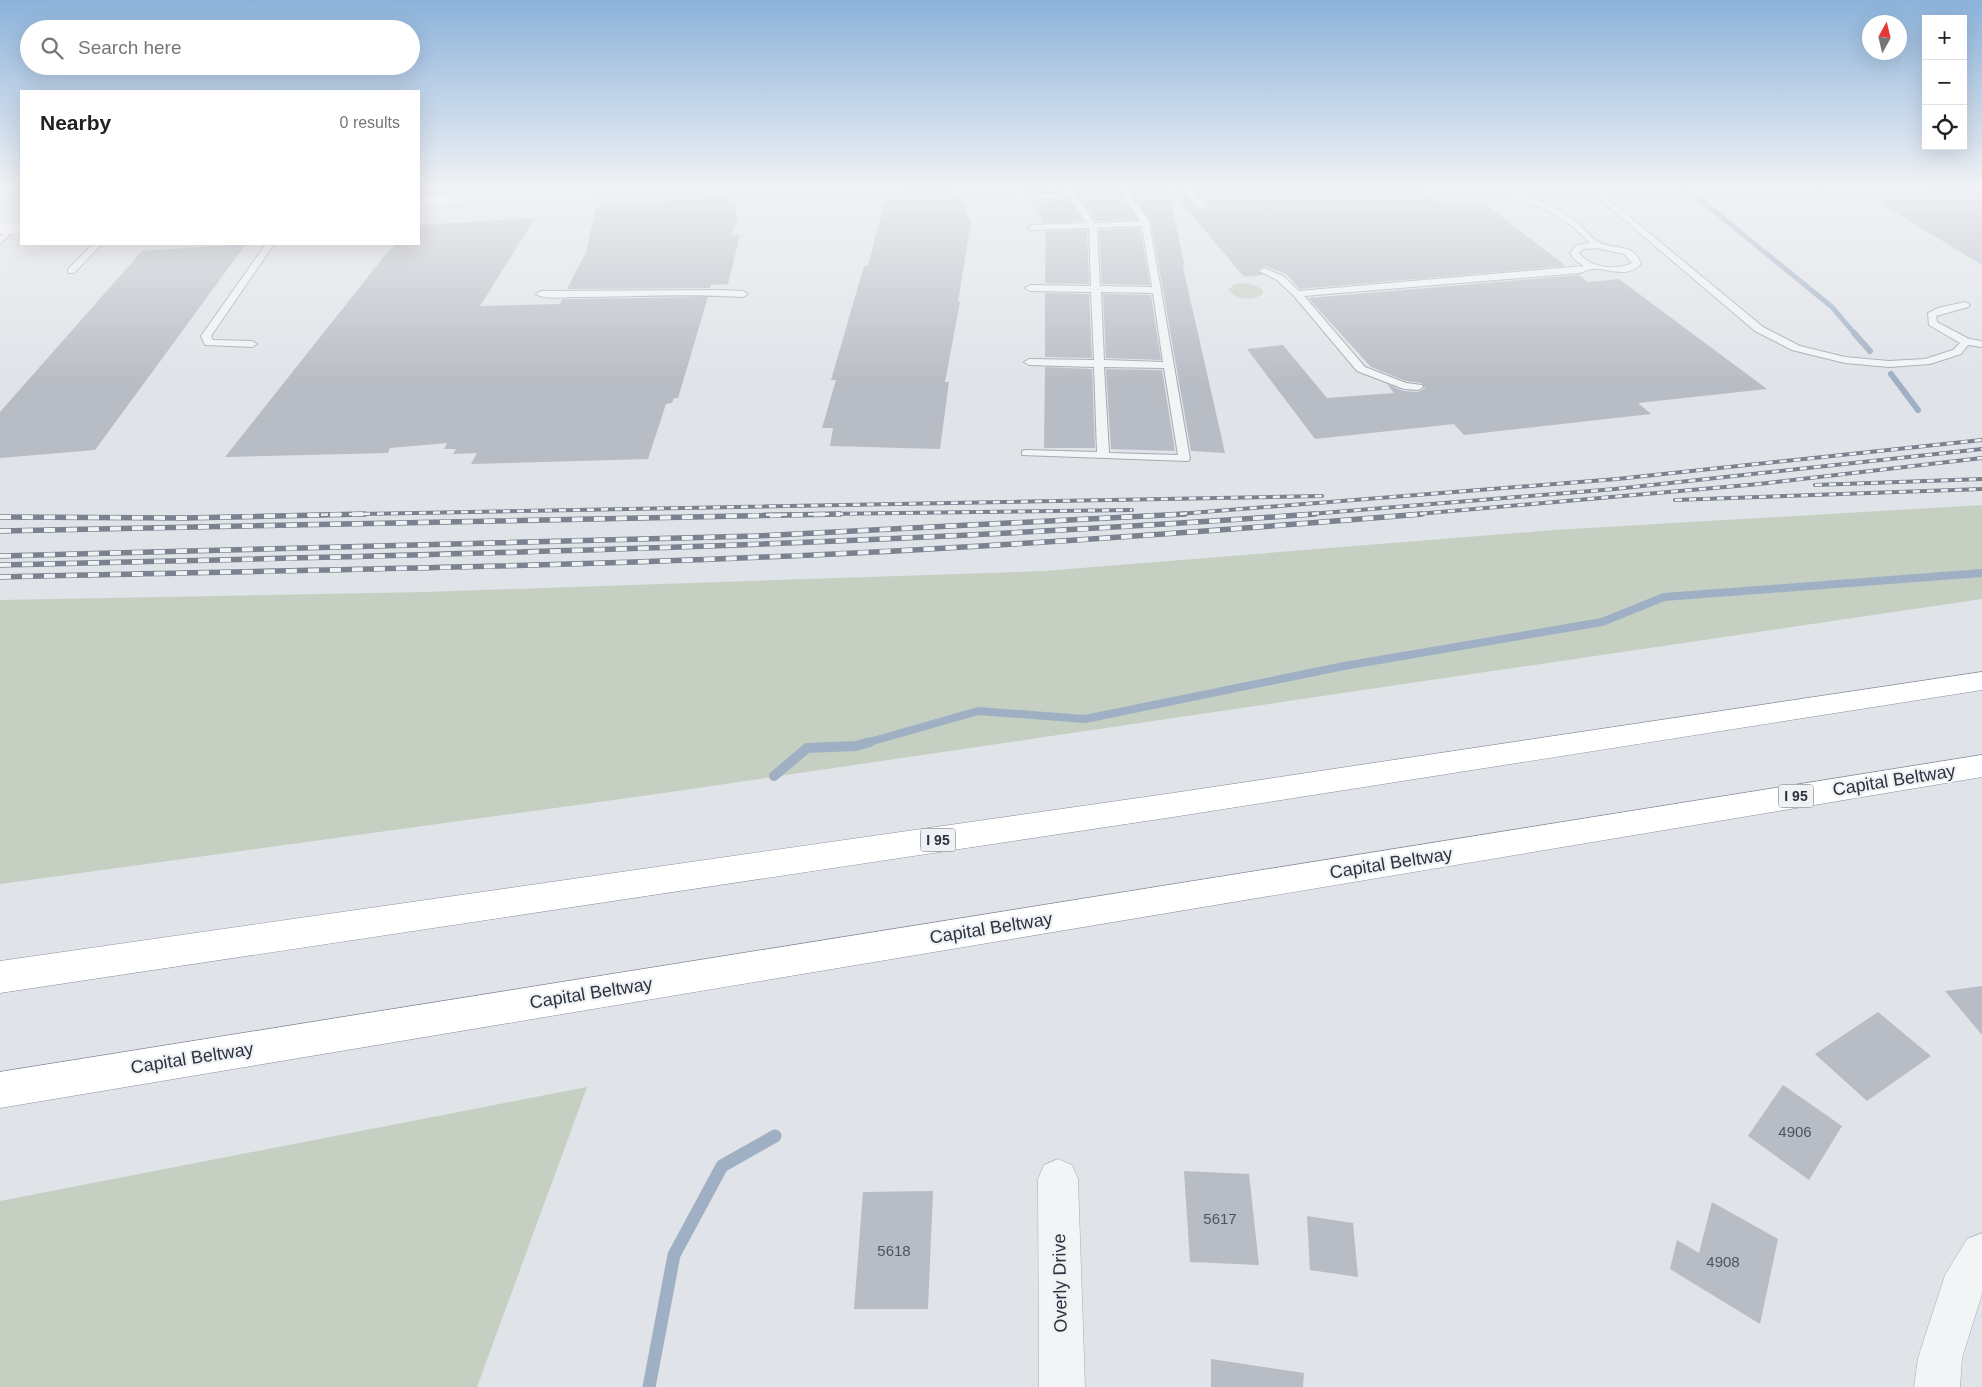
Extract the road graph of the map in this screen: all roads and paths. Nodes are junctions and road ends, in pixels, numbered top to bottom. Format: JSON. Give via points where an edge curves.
{"nodes":[{"id":1,"x":88,"y":254,"type":"edge"},
{"id":2,"x":263,"y":254,"type":"edge"},
{"id":3,"x":1094,"y":254,"type":"edge"},
{"id":4,"x":1151,"y":254,"type":"edge"},
{"id":5,"x":1575,"y":254,"type":"edge"},
{"id":6,"x":1628,"y":254,"type":"edge"},
{"id":7,"x":1669,"y":254,"type":"edge"},
{"id":8,"x":1592,"y":266,"type":"junction"},
{"id":9,"x":71,"y":271,"type":"dead end"},
{"id":10,"x":1264,"y":271,"type":"dead end"},
{"id":11,"x":1030,"y":288,"type":"dead end"},
{"id":12,"x":1096,"y":289,"type":"junction"},
{"id":13,"x":1157,"y":290,"type":"junction"},
{"id":14,"x":541,"y":294,"type":"dead end"},
{"id":15,"x":743,"y":294,"type":"dead end"},
{"id":16,"x":1298,"y":294,"type":"junction"},
{"id":17,"x":1965,"y":305,"type":"dead end"},
{"id":18,"x":1966,"y":342,"type":"junction"},
{"id":19,"x":252,"y":344,"type":"dead end"},
{"id":20,"x":1982,"y":344,"type":"edge"},
{"id":21,"x":1028,"y":362,"type":"dead end"},
{"id":22,"x":1099,"y":363,"type":"junction"},
{"id":23,"x":1169,"y":364,"type":"junction"},
{"id":24,"x":1418,"y":387,"type":"dead end"},
{"id":25,"x":1026,"y":453,"type":"dead end"},
{"id":26,"x":1103,"y":456,"type":"junction"},
{"id":27,"x":1982,"y":677,"type":"edge"},
{"id":28,"x":1982,"y":681,"type":"edge"},
{"id":29,"x":1875,"y":697,"type":"junction"},
{"id":30,"x":1982,"y":766,"type":"edge"},
{"id":31,"x":0,"y":977,"type":"edge"},
{"id":32,"x":0,"y":1090,"type":"edge"},
{"id":33,"x":1058,"y":1179,"type":"dead end"},
{"id":34,"x":1982,"y":1254,"type":"edge"},
{"id":35,"x":1062,"y":1387,"type":"edge"},
{"id":36,"x":1937,"y":1387,"type":"edge"}],
"edges":[{"from":1,"to":9,"type":"lane"},
{"from":2,"to":19,"type":"lane","via":[[206,336],[209,343]]},
{"from":3,"to":12,"type":"lane"},
{"from":4,"to":13,"type":"lane"},
{"from":5,"to":8,"type":"lane"},
{"from":6,"to":8,"type":"lane","via":[[1637,260],[1637,264],[1627,269]]},
{"from":7,"to":18,"type":"lane","via":[[1759,329],[1796,348],[1844,360],[1889,364],[1926,362],[1957,352]]},
{"from":8,"to":16,"type":"lane","via":[[1580,270]]},
{"from":10,"to":16,"type":"lane","via":[[1280,278]]},
{"from":11,"to":12,"type":"lane"},
{"from":12,"to":13,"type":"lane"},
{"from":12,"to":22,"type":"lane"},
{"from":13,"to":23,"type":"lane"},
{"from":14,"to":15,"type":"lane"},
{"from":16,"to":24,"type":"lane","via":[[1361,369],[1384,380]]},
{"from":17,"to":18,"type":"lane","via":[[1931,315],[1932,323]]},
{"from":18,"to":20,"type":"lane"},
{"from":21,"to":22,"type":"lane"},
{"from":22,"to":23,"type":"lane"},
{"from":22,"to":26,"type":"lane"},
{"from":23,"to":26,"type":"lane","via":[[1184,459]]},
{"from":25,"to":26,"type":"lane"},
{"from":27,"to":29,"type":"main road"},
{"from":28,"to":29,"type":"main road","number":"I 95"},
{"from":29,"to":31,"type":"main road","number":"I 95","via":[[1154,808]]},
{"from":30,"to":32,"type":"main road","name":"Capital Beltway","number":"I 95"},
{"from":33,"to":35,"type":"street","name":"Overly Drive"},
{"from":34,"to":36,"type":"street","via":[[1960,1290],[1940,1358]]}]}
